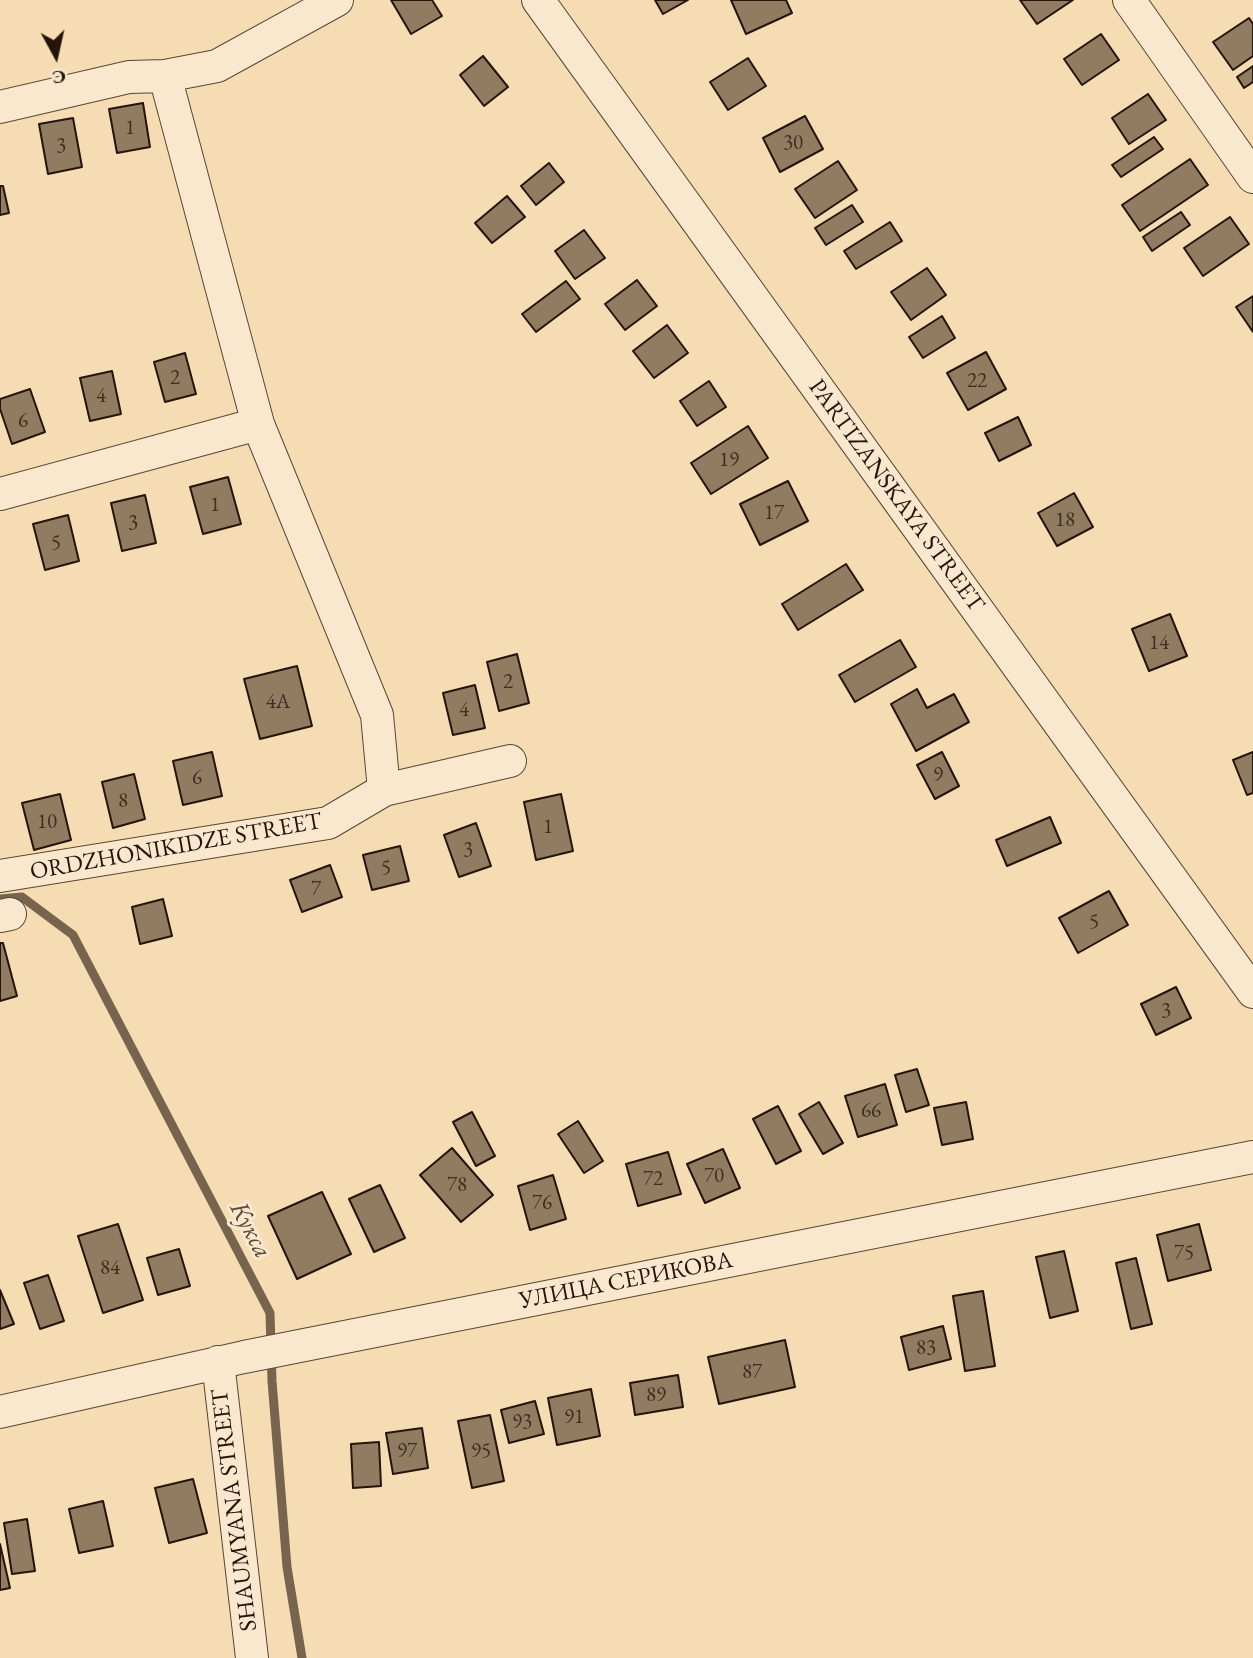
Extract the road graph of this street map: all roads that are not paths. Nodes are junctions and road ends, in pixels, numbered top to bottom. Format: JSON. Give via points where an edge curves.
{"nodes":[{"id":1,"x":337,"y":0,"type":"edge"},
{"id":2,"x":538,"y":0,"type":"edge"},
{"id":3,"x":1129,"y":0,"type":"edge"},
{"id":4,"x":165,"y":76,"type":"junction"},
{"id":5,"x":0,"y":107,"type":"edge"},
{"id":6,"x":1253,"y":177,"type":"edge"},
{"id":7,"x":258,"y":424,"type":"junction"},
{"id":8,"x":0,"y":494,"type":"edge"},
{"id":9,"x":509,"y":761,"type":"dead end"},
{"id":10,"x":384,"y":790,"type":"junction"},
{"id":11,"x":0,"y":876,"type":"edge"},
{"id":12,"x":1253,"y":992,"type":"edge"},
{"id":13,"x":1253,"y":1157,"type":"edge"},
{"id":14,"x":231,"y":1359,"type":"junction"},
{"id":15,"x":0,"y":1412,"type":"edge"},
{"id":16,"x":252,"y":1658,"type":"edge"}],
"edges":[{"from":1,"to":4,"type":"street","via":[[217,66]]},
{"from":2,"to":12,"type":"street","name":"PARTIZANSKAYA STREET"},
{"from":3,"to":6,"type":"street"},
{"from":4,"to":5,"type":"street","via":[[130,77]]},
{"from":4,"to":7,"type":"street"},
{"from":7,"to":8,"type":"street"},
{"from":7,"to":10,"type":"street","via":[[377,715]]},
{"from":9,"to":10,"type":"street","name":"ORDZHONIKIDZE STREET"},
{"from":10,"to":11,"type":"street","name":"ORDZHONIKIDZE STREET","via":[[328,823]]},
{"from":13,"to":14,"type":"street","name":"УЛИЦА СЕРИКОВА"},
{"from":14,"to":15,"type":"street","name":"УЛИЦА СЕРИКОВА"},
{"from":14,"to":16,"type":"street","name":"SHAUMYANA STREET"}]}
